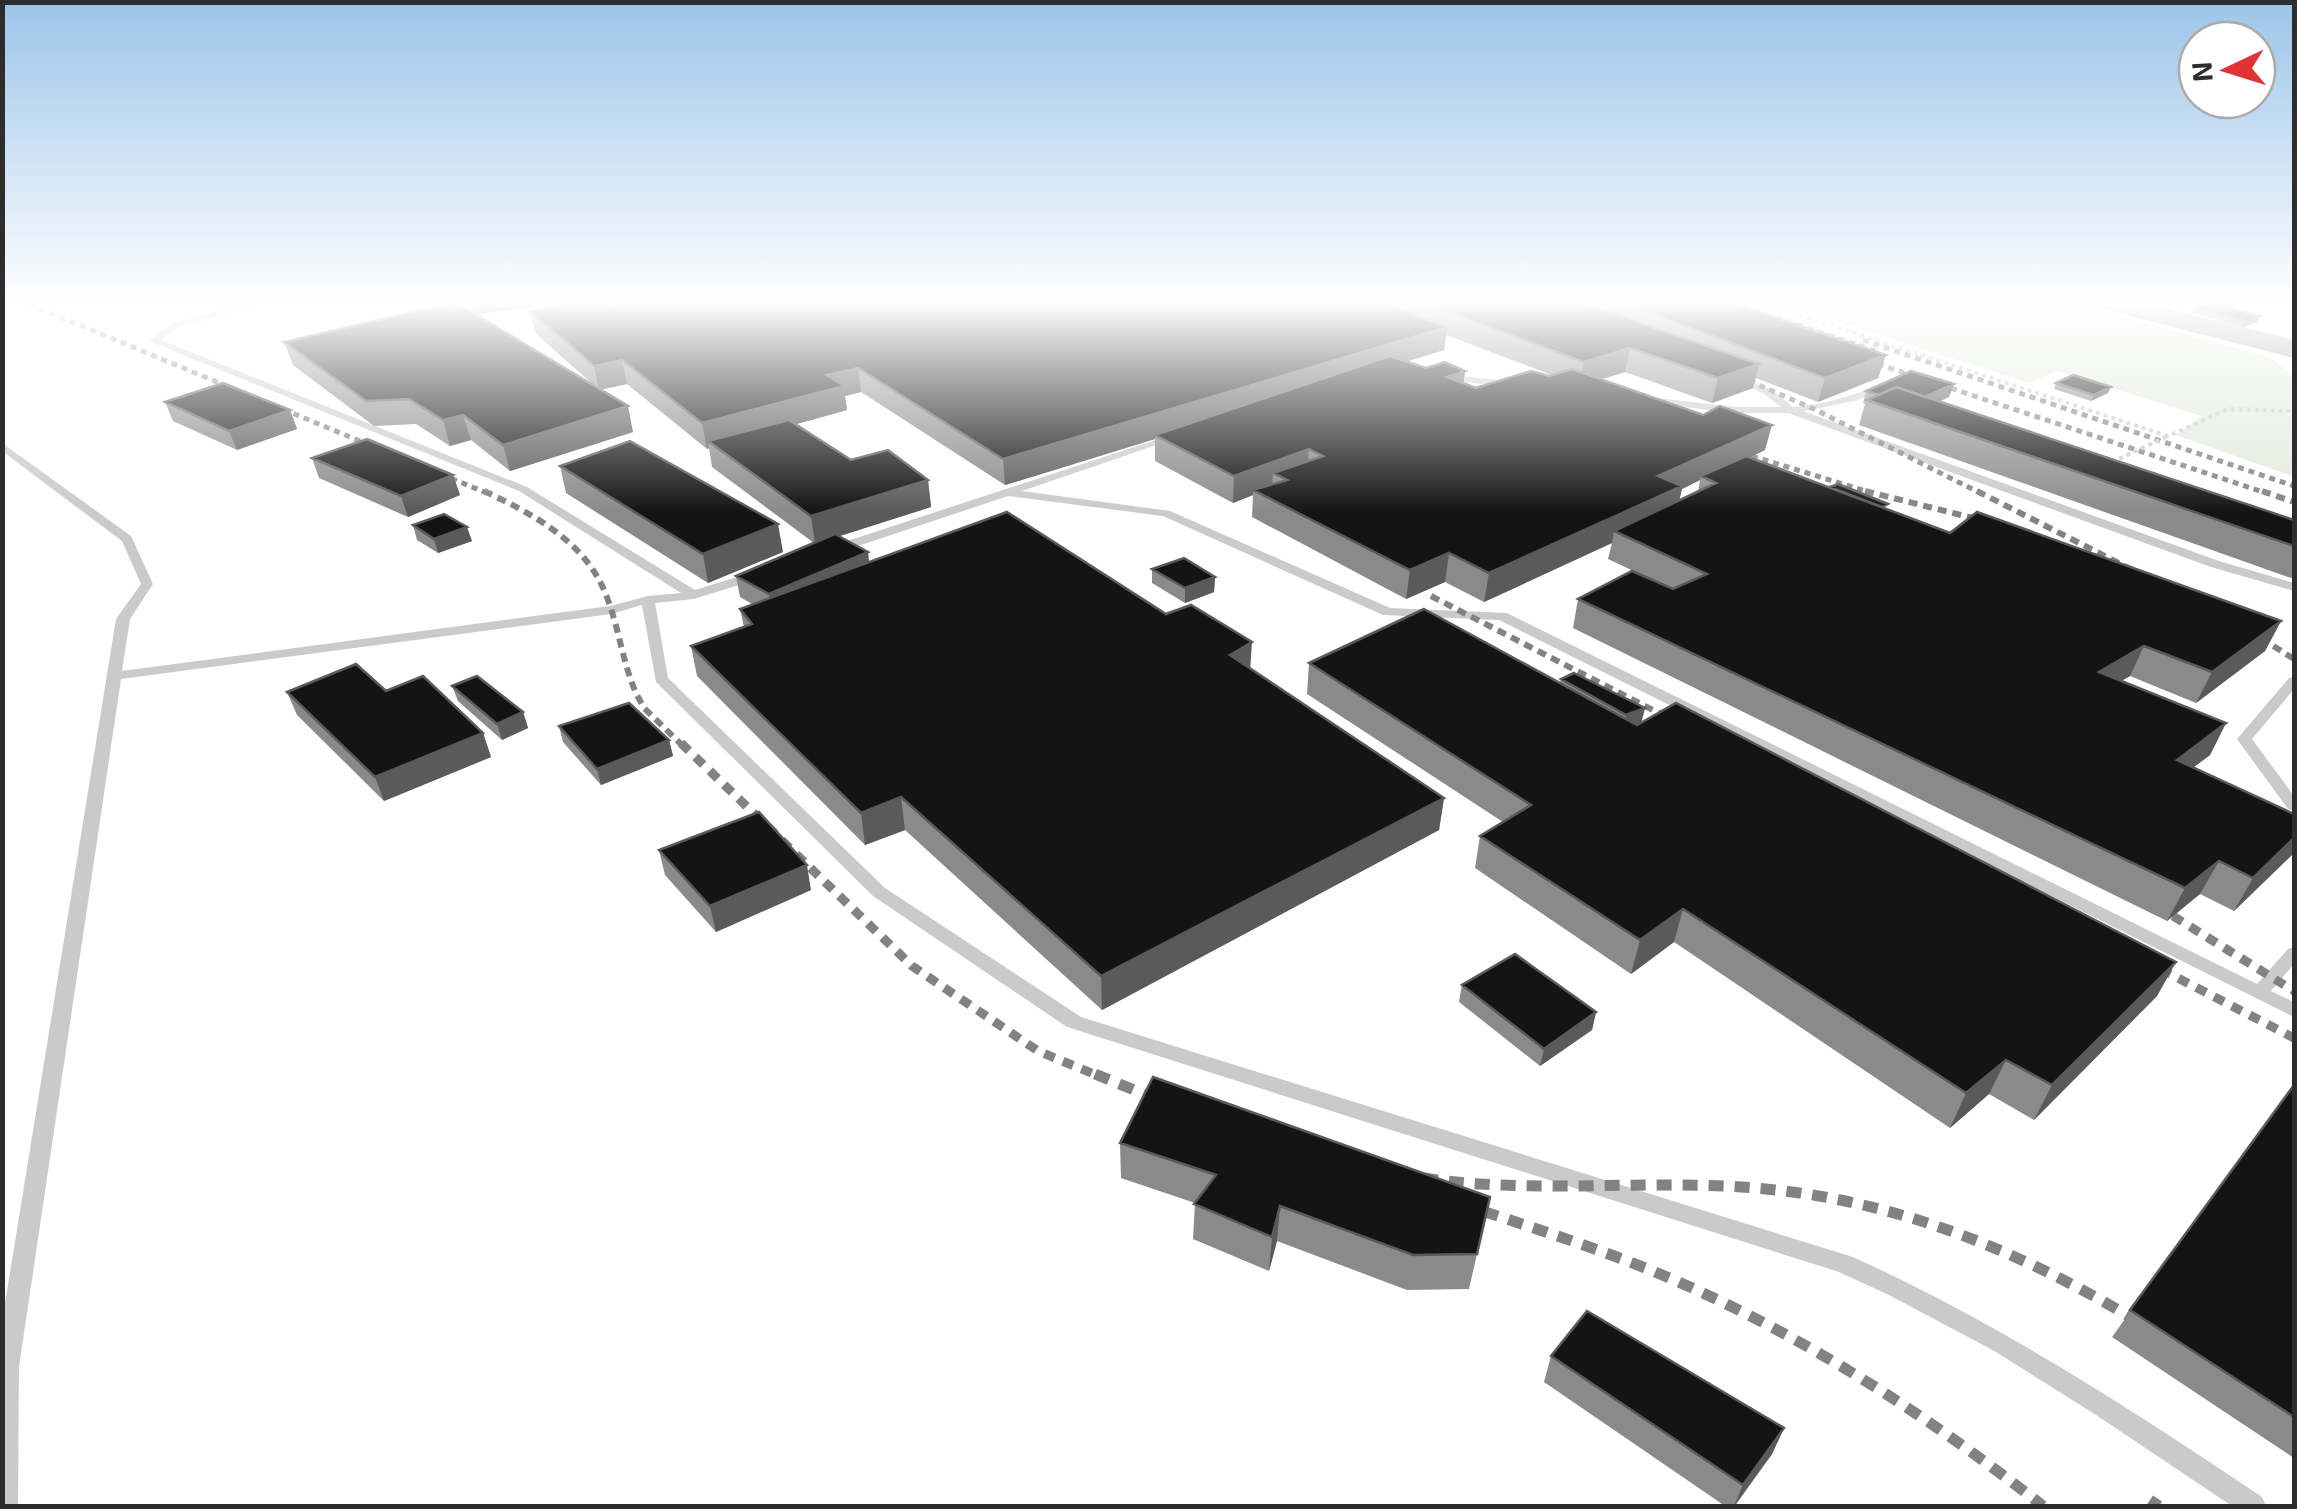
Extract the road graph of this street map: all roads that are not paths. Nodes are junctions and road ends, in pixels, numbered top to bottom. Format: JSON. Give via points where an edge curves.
{"nodes":[{"id":1,"x":225,"y":370,"type":"edge"},
{"id":2,"x":1726,"y":375,"type":"edge"},
{"id":3,"x":1434,"y":377,"type":"edge"},
{"id":4,"x":1893,"y":382,"type":"edge"},
{"id":5,"x":1533,"y":386,"type":"edge"},
{"id":6,"x":1628,"y":397,"type":"edge"},
{"id":7,"x":1792,"y":412,"type":"junction"},
{"id":8,"x":1190,"y":432,"type":"edge"},
{"id":9,"x":2,"y":446,"type":"edge"},
{"id":10,"x":1005,"y":493,"type":"junction"},
{"id":11,"x":822,"y":553,"type":"edge"},
{"id":12,"x":767,"y":571,"type":"edge"},
{"id":13,"x":2294,"y":587,"type":"edge"},
{"id":14,"x":694,"y":595,"type":"junction"},
{"id":15,"x":648,"y":600,"type":"junction"},
{"id":16,"x":114,"y":676,"type":"junction"},
{"id":17,"x":2294,"y":681,"type":"edge"},
{"id":18,"x":2294,"y":806,"type":"edge"},
{"id":19,"x":2294,"y":953,"type":"edge"},
{"id":20,"x":2260,"y":992,"type":"junction"},
{"id":21,"x":2294,"y":1010,"type":"edge"},
{"id":22,"x":4,"y":1506,"type":"edge"},
{"id":23,"x":2253,"y":1506,"type":"edge"}],
"edges":[{"from":1,"to":14,"type":"lane","via":[[522,489]]},
{"from":2,"to":7,"type":"lane","via":[[1759,387]]},
{"from":3,"to":5,"type":"lane"},
{"from":4,"to":7,"type":"lane","via":[[1849,401]]},
{"from":6,"to":7,"type":"lane","via":[[1734,412]]},
{"from":7,"to":13,"type":"lane"},
{"from":8,"to":10,"type":"lane"},
{"from":9,"to":16,"type":"lane","via":[[127,538],[147,584],[123,619]]},
{"from":10,"to":11,"type":"lane"},
{"from":10,"to":20,"type":"lane","via":[[1166,513],[1388,612],[1502,616]]},
{"from":12,"to":14,"type":"lane"},
{"from":14,"to":15,"type":"lane"},
{"from":15,"to":16,"type":"lane"},
{"from":15,"to":23,"type":"lane","via":[[661,679],[879,892],[1074,1022],[1845,1264],[2033,1359]]},
{"from":16,"to":22,"type":"lane","via":[[7,1367]]},
{"from":17,"to":18,"type":"lane","via":[[2244,739]]},
{"from":19,"to":20,"type":"lane"},
{"from":20,"to":21,"type":"lane"}]}
